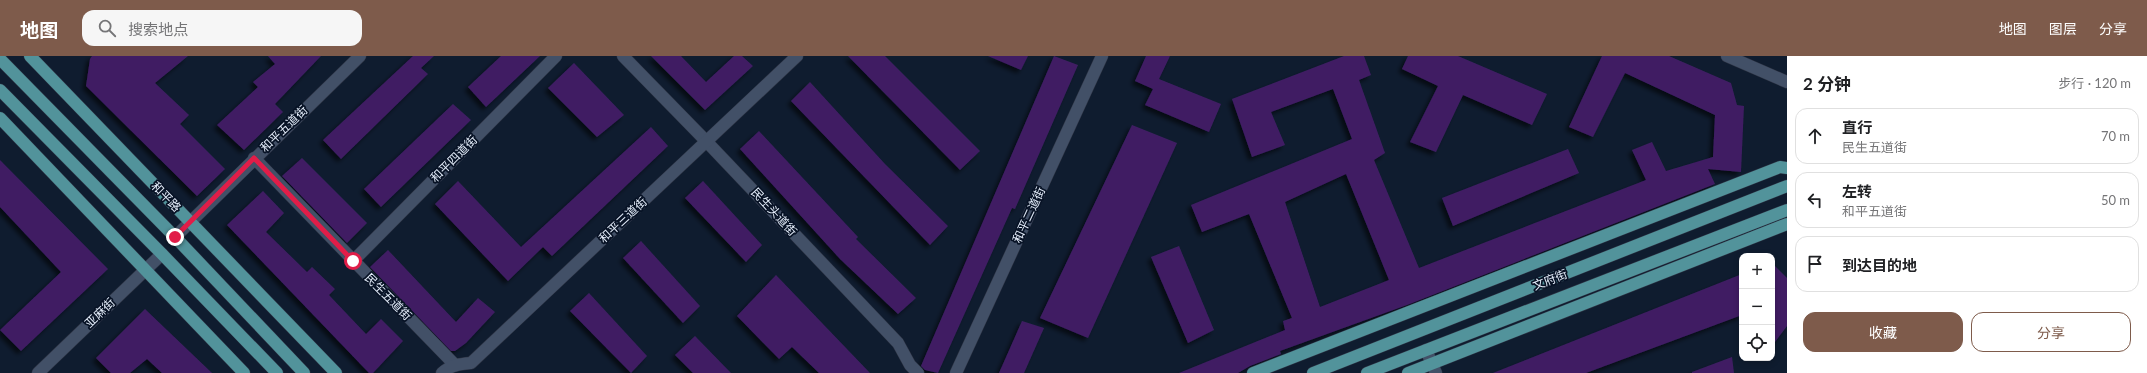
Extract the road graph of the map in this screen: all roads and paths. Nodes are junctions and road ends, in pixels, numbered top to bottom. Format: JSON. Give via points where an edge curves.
{"nodes":[{"id":1,"x":30,"y":56,"type":"edge"},
{"id":2,"x":360,"y":56,"type":"edge"},
{"id":3,"x":556,"y":56,"type":"edge"},
{"id":4,"x":623,"y":56,"type":"edge"},
{"id":5,"x":798,"y":56,"type":"edge"},
{"id":6,"x":1727,"y":56,"type":"edge"},
{"id":7,"x":1098,"y":57,"type":"edge"},
{"id":8,"x":2,"y":59,"type":"edge"},
{"id":9,"x":1787,"y":82,"type":"edge"},
{"id":10,"x":0,"y":90,"type":"edge"},
{"id":11,"x":0,"y":118,"type":"edge"},
{"id":12,"x":706,"y":141,"type":"junction"},
{"id":13,"x":254,"y":158,"type":"junction"},
{"id":14,"x":1787,"y":168,"type":"edge"},
{"id":15,"x":1787,"y":186,"type":"edge"},
{"id":16,"x":1787,"y":210,"type":"edge"},
{"id":17,"x":190,"y":222,"type":"junction"},
{"id":18,"x":1787,"y":224,"type":"edge"},
{"id":19,"x":175,"y":237,"type":"junction"},
{"id":20,"x":162,"y":254,"type":"junction"},
{"id":21,"x":353,"y":261,"type":"junction"},
{"id":22,"x":145,"y":270,"type":"junction"},
{"id":23,"x":1426,"y":350,"type":"junction"},
{"id":24,"x":456,"y":365,"type":"junction"},
{"id":25,"x":1434,"y":368,"type":"edge"},
{"id":26,"x":38,"y":373,"type":"edge"},
{"id":27,"x":244,"y":373,"type":"edge"},
{"id":28,"x":278,"y":373,"type":"edge"},
{"id":29,"x":304,"y":373,"type":"edge"},
{"id":30,"x":336,"y":373,"type":"edge"},
{"id":31,"x":442,"y":373,"type":"edge"},
{"id":32,"x":918,"y":373,"type":"edge"},
{"id":33,"x":956,"y":373,"type":"edge"},
{"id":34,"x":1254,"y":373,"type":"edge"},
{"id":35,"x":1313,"y":373,"type":"edge"},
{"id":36,"x":1367,"y":373,"type":"edge"},
{"id":37,"x":1408,"y":373,"type":"edge"}],
"edges":[{"from":1,"to":17,"type":"main road","name":"和平路"},
{"from":2,"to":13,"type":"street","name":"和平五道街"},
{"from":3,"to":21,"type":"street","name":"和平四道街"},
{"from":4,"to":12,"type":"street","name":"民生头道街"},
{"from":5,"to":12,"type":"street","name":"和平三道街"},
{"from":6,"to":9,"type":"street"},
{"from":7,"to":33,"type":"street","name":"和平二道街"},
{"from":8,"to":19,"type":"main road","name":"和平路"},
{"from":10,"to":20,"type":"main road"},
{"from":11,"to":22,"type":"main road"},
{"from":12,"to":24,"type":"street","name":"和平三道街","via":[[471,362]]},
{"from":12,"to":32,"type":"street","name":"民生头道街","via":[[898,343],[910,365]]},
{"from":13,"to":17,"type":"street","name":"和平五道街"},
{"from":13,"to":21,"type":"street","name":"民生五道街"},
{"from":14,"to":34,"type":"main road","via":[[1780,167]]},
{"from":15,"to":35,"type":"main road","name":"文府街"},
{"from":16,"to":23,"type":"main road","name":"文府街"},
{"from":17,"to":19,"type":"street","name":"和平五道街"},
{"from":17,"to":30,"type":"main road","name":"和平路"},
{"from":18,"to":25,"type":"main road"},
{"from":19,"to":29,"type":"main road","name":"和平路"},
{"from":20,"to":22,"type":"street","name":"亚麻街"},
{"from":20,"to":28,"type":"main road"},
{"from":21,"to":24,"type":"street","name":"民生五道街"},
{"from":22,"to":26,"type":"street","name":"亚麻街"},
{"from":22,"to":27,"type":"main road"},
{"from":23,"to":25,"type":"street"},
{"from":23,"to":36,"type":"main road","name":"文府街"},
{"from":24,"to":31,"type":"street","name":"和平三道街"},
{"from":25,"to":37,"type":"main road"}]}
